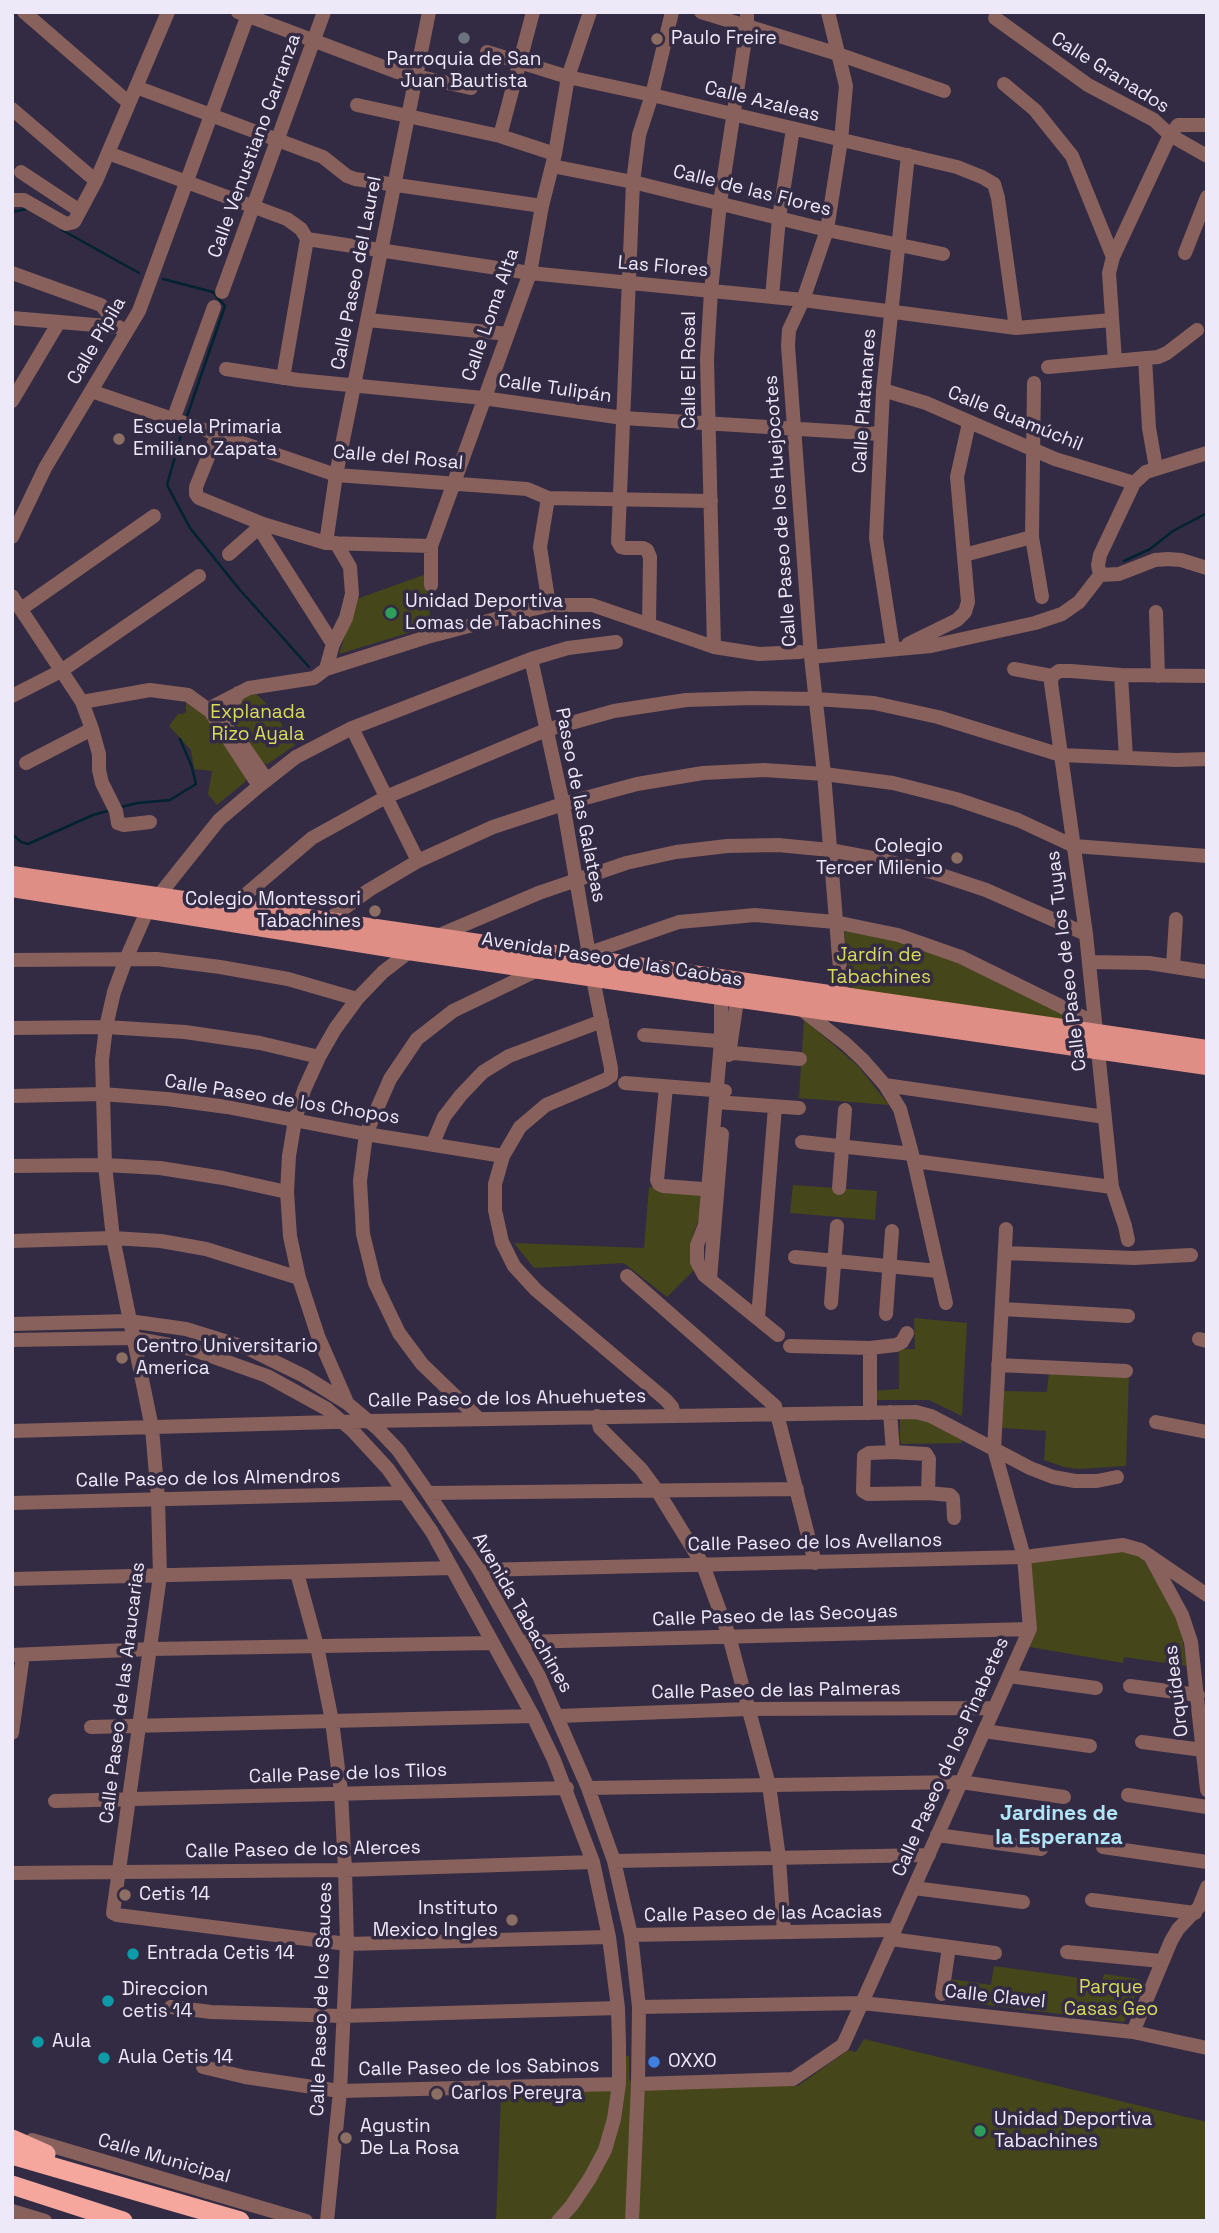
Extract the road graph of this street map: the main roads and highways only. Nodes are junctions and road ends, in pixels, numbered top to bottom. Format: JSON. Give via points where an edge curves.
{"nodes":[{"id":1,"x":12,"y":876,"type":"edge"},
{"id":2,"x":12,"y":888,"type":"edge"},
{"id":3,"x":153,"y":903,"type":"junction"},
{"id":4,"x":656,"y":969,"type":"junction"},
{"id":5,"x":654,"y":988,"type":"junction"},
{"id":6,"x":1096,"y":1036,"type":"junction"},
{"id":7,"x":1207,"y":1049,"type":"edge"},
{"id":8,"x":1207,"y":1066,"type":"edge"},
{"id":9,"x":12,"y":2136,"type":"edge"},
{"id":10,"x":12,"y":2155,"type":"edge"},
{"id":11,"x":12,"y":2185,"type":"edge"},
{"id":12,"x":176,"y":2201,"type":"junction"},
{"id":13,"x":123,"y":2221,"type":"edge"},
{"id":14,"x":240,"y":2221,"type":"edge"}],
"edges":[{"from":1,"to":3,"type":"main road","name":"Avenida Paseo de las Caobas"},
{"from":2,"to":3,"type":"main road","name":"Avenida Paseo de las Caobas"},
{"from":3,"to":4,"type":"main road","name":"Avenida Paseo de las Caobas","via":[[230,908]]},
{"from":3,"to":5,"type":"main road","name":"Avenida Paseo de las Caobas","via":[[408,951]]},
{"from":4,"to":5,"type":"main road"},
{"from":4,"to":6,"type":"main road","name":"Avenida Paseo de las Caobas"},
{"from":5,"to":6,"type":"main road","name":"Avenida Paseo de las Caobas","via":[[729,1003]]},
{"from":6,"to":7,"type":"main road","name":"Avenida Paseo de las Caobas"},
{"from":6,"to":8,"type":"main road","name":"Avenida Paseo de las Caobas"},
{"from":9,"to":12,"type":"highway"},
{"from":10,"to":12,"type":"highway"},
{"from":11,"to":13,"type":"highway"},
{"from":12,"to":14,"type":"highway"}]}
